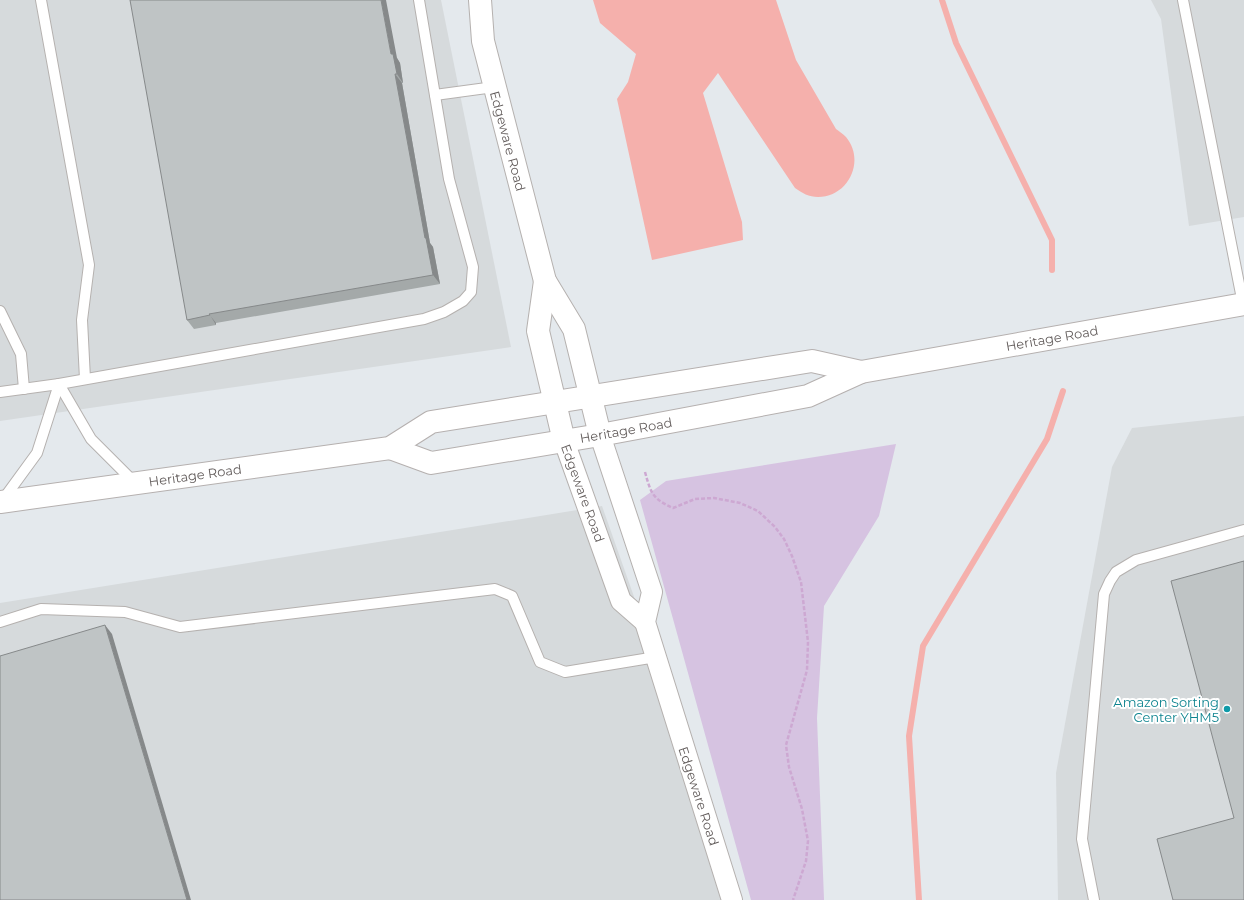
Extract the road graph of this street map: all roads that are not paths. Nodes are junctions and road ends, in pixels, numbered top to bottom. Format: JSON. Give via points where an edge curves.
{"nodes":[{"id":1,"x":41,"y":0,"type":"edge"},
{"id":2,"x":419,"y":0,"type":"edge"},
{"id":3,"x":480,"y":0,"type":"edge"},
{"id":4,"x":1183,"y":0,"type":"edge"},
{"id":5,"x":494,"y":87,"type":"junction"},
{"id":6,"x":435,"y":95,"type":"junction"},
{"id":7,"x":545,"y":281,"type":"junction"},
{"id":8,"x":1244,"y":304,"type":"edge"},
{"id":9,"x":0,"y":312,"type":"edge"},
{"id":10,"x":860,"y":372,"type":"junction"},
{"id":11,"x":85,"y":379,"type":"junction"},
{"id":12,"x":59,"y":384,"type":"junction"},
{"id":13,"x":24,"y":389,"type":"junction"},
{"id":14,"x":0,"y":392,"type":"edge"},
{"id":15,"x":590,"y":396,"type":"junction"},
{"id":16,"x":555,"y":402,"type":"junction"},
{"id":17,"x":600,"y":435,"type":"junction"},
{"id":18,"x":564,"y":441,"type":"junction"},
{"id":19,"x":390,"y":448,"type":"junction"},
{"id":20,"x":135,"y":484,"type":"junction"},
{"id":21,"x":0,"y":502,"type":"edge"},
{"id":22,"x":1244,"y":530,"type":"edge"},
{"id":23,"x":0,"y":622,"type":"edge"},
{"id":24,"x":645,"y":622,"type":"junction"},
{"id":25,"x":656,"y":657,"type":"junction"},
{"id":26,"x":732,"y":900,"type":"edge"},
{"id":27,"x":1094,"y":900,"type":"edge"}],
"edges":[{"from":1,"to":11,"type":"lane","via":[[89,265],[82,320]]},
{"from":2,"to":6,"type":"lane"},
{"from":3,"to":5,"type":"main road","name":"Edgeware Road","via":[[483,42]]},
{"from":4,"to":8,"type":"lane"},
{"from":5,"to":6,"type":"lane"},
{"from":5,"to":7,"type":"main road","name":"Edgeware Road"},
{"from":6,"to":11,"type":"lane","via":[[449,179],[473,267],[471,292],[463,301],[444,312],[424,319]]},
{"from":7,"to":15,"type":"main road","name":"Edgeware Road","via":[[574,329]]},
{"from":7,"to":16,"type":"main road","name":"Edgeware Road","via":[[538,331]]},
{"from":8,"to":10,"type":"main road","name":"Heritage Road"},
{"from":9,"to":13,"type":"lane","via":[[21,354]]},
{"from":10,"to":15,"type":"main road","name":"Heritage Road","via":[[812,361]]},
{"from":10,"to":17,"type":"main road","name":"Heritage Road","via":[[808,396]]},
{"from":11,"to":12,"type":"lane"},
{"from":12,"to":13,"type":"lane"},
{"from":12,"to":20,"type":"lane","via":[[91,439]]},
{"from":12,"to":21,"type":"lane","via":[[38,453]]},
{"from":13,"to":14,"type":"lane"},
{"from":15,"to":16,"type":"main road","name":"Heritage Road"},
{"from":15,"to":17,"type":"main road","name":"Edgeware Road"},
{"from":16,"to":18,"type":"main road","name":"Edgeware Road"},
{"from":16,"to":19,"type":"main road","name":"Heritage Road","via":[[431,422]]},
{"from":17,"to":18,"type":"main road","name":"Heritage Road"},
{"from":17,"to":24,"type":"street","name":"Edgeware Road","via":[[652,592]]},
{"from":18,"to":19,"type":"main road","name":"Heritage Road","via":[[431,463]]},
{"from":18,"to":24,"type":"street","name":"Edgeware Road","via":[[621,601]]},
{"from":19,"to":20,"type":"main road","name":"Heritage Road"},
{"from":20,"to":21,"type":"main road","name":"Heritage Road"},
{"from":22,"to":27,"type":"lane","via":[[1136,560],[1116,572],[1104,594],[1082,839]]},
{"from":23,"to":25,"type":"lane","via":[[41,609],[125,612],[180,627],[494,588],[512,596],[540,662],[565,672]]},
{"from":24,"to":25,"type":"street","name":"Edgeware Road"},
{"from":25,"to":26,"type":"street","name":"Edgeware Road"}]}
